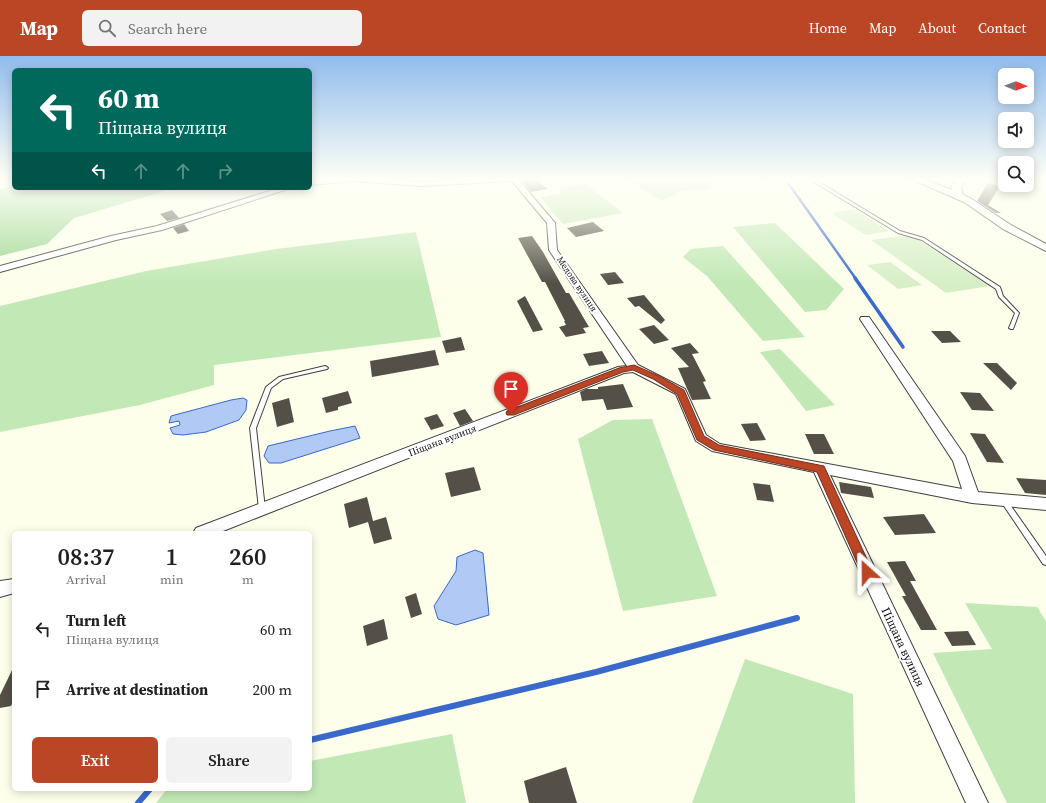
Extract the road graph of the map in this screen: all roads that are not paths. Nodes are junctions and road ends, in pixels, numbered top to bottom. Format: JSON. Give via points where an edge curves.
{"nodes":[{"id":1,"x":204,"y":214,"type":"edge"},
{"id":2,"x":543,"y":214,"type":"edge"},
{"id":3,"x":869,"y":214,"type":"edge"},
{"id":4,"x":986,"y":214,"type":"edge"},
{"id":5,"x":1046,"y":248,"type":"edge"},
{"id":6,"x":0,"y":269,"type":"edge"},
{"id":7,"x":865,"y":319,"type":"dead end"},
{"id":8,"x":1011,"y":328,"type":"dead end"},
{"id":9,"x":325,"y":368,"type":"dead end"},
{"id":10,"x":634,"y":368,"type":"junction"},
{"id":11,"x":820,"y":469,"type":"junction"},
{"id":12,"x":972,"y":497,"type":"junction"},
{"id":13,"x":1003,"y":500,"type":"junction"},
{"id":14,"x":1046,"y":504,"type":"edge"},
{"id":15,"x":262,"y":509,"type":"junction"},
{"id":16,"x":206,"y":531,"type":"edge"},
{"id":17,"x":1046,"y":562,"type":"edge"},
{"id":18,"x":12,"y":586,"type":"edge"},
{"id":19,"x":0,"y":589,"type":"edge"},
{"id":20,"x":977,"y":803,"type":"edge"}],
"edges":[{"from":1,"to":6,"type":"street"},
{"from":2,"to":10,"type":"street","name":"Медова вулиця","via":[[551,223],[553,250]]},
{"from":3,"to":8,"type":"lane","via":[[899,232],[923,239],[998,288],[1001,296],[1017,313]]},
{"from":4,"to":5,"type":"street"},
{"from":7,"to":12,"type":"street","via":[[960,460]]},
{"from":9,"to":15,"type":"lane","via":[[281,378],[269,387],[253,428]]},
{"from":10,"to":11,"type":"street","via":[[681,392],[701,438],[717,448]]},
{"from":10,"to":15,"type":"street","name":"Піщана вулиця","via":[[622,370]]},
{"from":11,"to":12,"type":"street"},
{"from":11,"to":20,"type":"street","name":"Піщана вулиця"},
{"from":12,"to":13,"type":"street"},
{"from":13,"to":14,"type":"street"},
{"from":13,"to":17,"type":"lane"},
{"from":15,"to":16,"type":"street","name":"Піщана вулиця"},
{"from":18,"to":19,"type":"street"}]}
